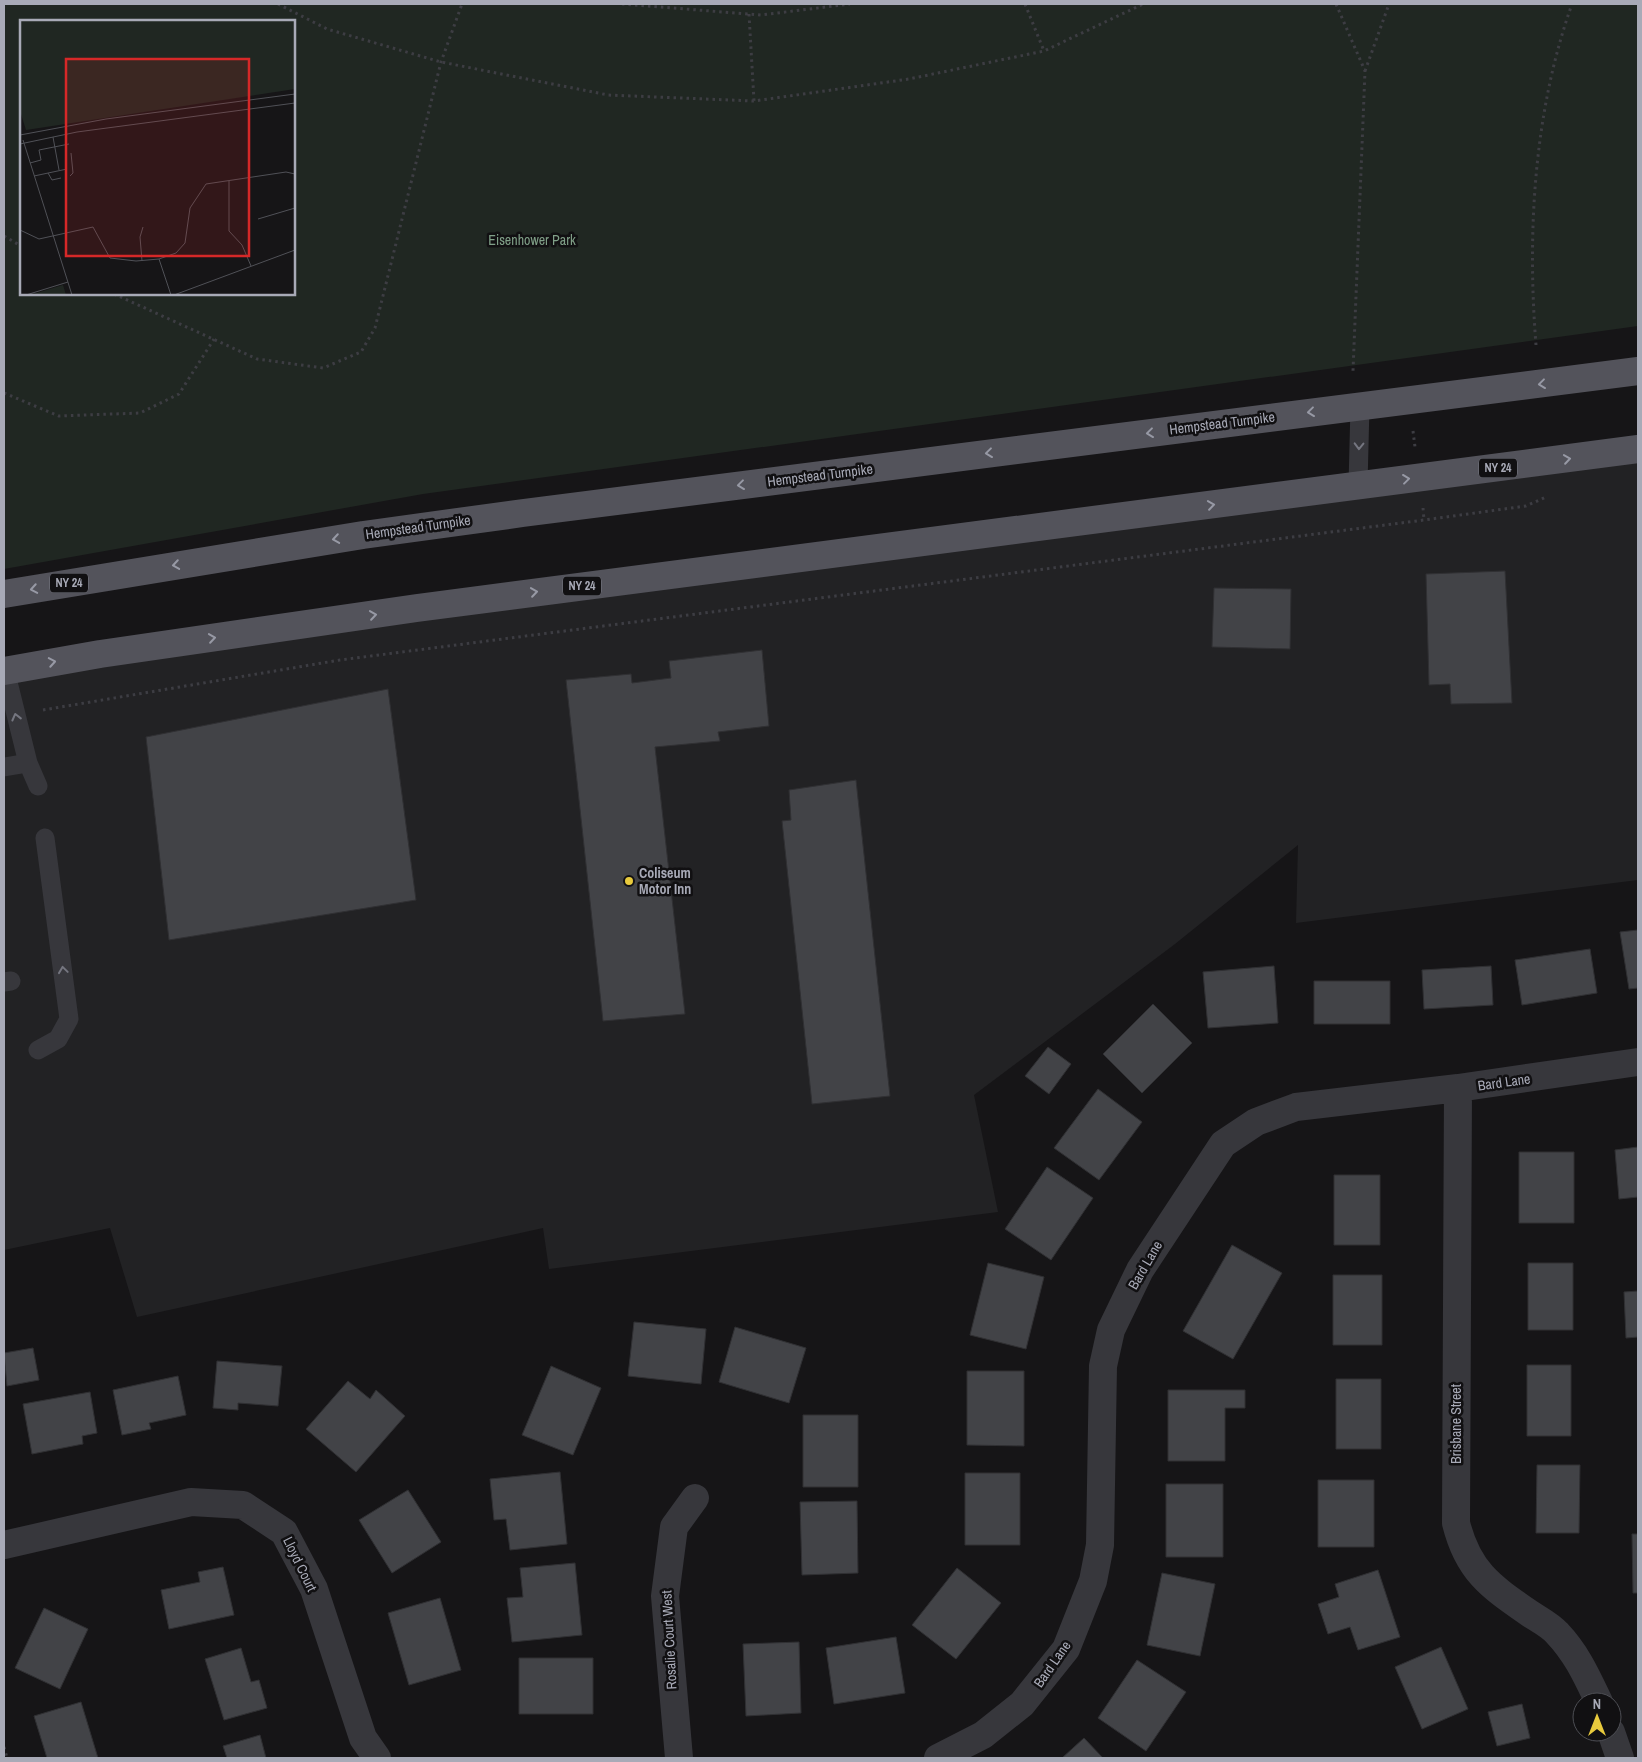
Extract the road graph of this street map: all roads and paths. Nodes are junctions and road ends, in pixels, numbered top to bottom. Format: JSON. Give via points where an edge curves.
{"nodes":[{"id":1,"x":278,"y":4,"type":"edge"},
{"id":2,"x":462,"y":4,"type":"edge"},
{"id":3,"x":622,"y":4,"type":"edge"},
{"id":4,"x":850,"y":4,"type":"edge"},
{"id":5,"x":1026,"y":4,"type":"edge"},
{"id":6,"x":1143,"y":4,"type":"edge"},
{"id":7,"x":1336,"y":4,"type":"edge"},
{"id":8,"x":1389,"y":4,"type":"edge"},
{"id":9,"x":1572,"y":4,"type":"edge"},
{"id":10,"x":749,"y":14,"type":"junction"},
{"id":11,"x":1044,"y":51,"type":"junction"},
{"id":12,"x":441,"y":62,"type":"junction"},
{"id":13,"x":1365,"y":71,"type":"junction"},
{"id":14,"x":754,"y":101,"type":"junction"},
{"id":15,"x":4,"y":236,"type":"edge"},
{"id":16,"x":20,"y":245,"type":"edge"},
{"id":17,"x":116,"y":295,"type":"edge"},
{"id":18,"x":214,"y":339,"type":"junction"},
{"id":19,"x":1536,"y":345,"type":"dead end"},
{"id":20,"x":1353,"y":371,"type":"dead end"},
{"id":21,"x":1638,"y":372,"type":"edge"},
{"id":22,"x":4,"y":393,"type":"edge"},
{"id":23,"x":1409,"y":401,"type":"junction"},
{"id":24,"x":1360,"y":406,"type":"junction"},
{"id":25,"x":1638,"y":449,"type":"edge"},
{"id":26,"x":1419,"y":478,"type":"junction"},
{"id":27,"x":1358,"y":486,"type":"junction"},
{"id":28,"x":1546,"y":498,"type":"dead end"},
{"id":29,"x":1424,"y":520,"type":"junction"},
{"id":30,"x":4,"y":594,"type":"edge"},
{"id":31,"x":4,"y":671,"type":"edge"},
{"id":32,"x":16,"y":715,"type":"junction"},
{"id":33,"x":28,"y":763,"type":"junction"},
{"id":34,"x":4,"y":766,"type":"edge"},
{"id":35,"x":38,"y":786,"type":"dead end"},
{"id":36,"x":45,"y":838,"type":"dead end"},
{"id":37,"x":38,"y":1050,"type":"dead end"},
{"id":38,"x":1638,"y":1062,"type":"edge"},
{"id":39,"x":1458,"y":1088,"type":"junction"},
{"id":40,"x":695,"y":1498,"type":"dead end"},
{"id":41,"x":4,"y":1545,"type":"edge"},
{"id":42,"x":1594,"y":1692,"type":"edge"},
{"id":43,"x":1614,"y":1742,"type":"edge"},
{"id":44,"x":4,"y":1747,"type":"edge"},
{"id":45,"x":7,"y":1758,"type":"edge"},
{"id":46,"x":377,"y":1758,"type":"edge"},
{"id":47,"x":679,"y":1758,"type":"edge"},
{"id":48,"x":938,"y":1758,"type":"edge"},
{"id":49,"x":1620,"y":1758,"type":"edge"}],
"edges":[{"from":1,"to":12,"type":"path","via":[[327,29]]},
{"from":2,"to":12,"type":"path"},
{"from":3,"to":10,"type":"path"},
{"from":4,"to":10,"type":"path","via":[[761,16]]},
{"from":5,"to":11,"type":"path"},
{"from":6,"to":11,"type":"path"},
{"from":7,"to":13,"type":"path"},
{"from":8,"to":13,"type":"path"},
{"from":9,"to":19,"type":"path","via":[[1559,40],[1535,170],[1532,296]]},
{"from":10,"to":14,"type":"path"},
{"from":11,"to":14,"type":"path","via":[[909,79]]},
{"from":12,"to":14,"type":"path","via":[[608,95]]},
{"from":12,"to":18,"type":"path","via":[[374,328],[361,352],[324,368],[258,359]]},
{"from":13,"to":20,"type":"path"},
{"from":15,"to":16,"type":"path"},
{"from":17,"to":18,"type":"path"},
{"from":18,"to":22,"type":"path","via":[[179,394],[140,413],[59,416]]},
{"from":21,"to":23,"type":"main road","name":"Hempstead Turnpike","number":"NY 24","one_way":true},
{"from":23,"to":24,"type":"main road","name":"Hempstead Turnpike","number":"NY 24"},
{"from":23,"to":26,"type":"path"},
{"from":24,"to":27,"type":"lane","one_way":true},
{"from":24,"to":30,"type":"main road","name":"Hempstead Turnpike","number":"NY 24","one_way":true,"via":[[429,526]]},
{"from":26,"to":25,"type":"main road","number":"NY 24","one_way":true},
{"from":27,"to":26,"type":"main road","number":"NY 24","one_way":true},
{"from":26,"to":29,"type":"path"},
{"from":31,"to":27,"type":"main road","number":"NY 24","one_way":true,"via":[[417,608]]},
{"from":28,"to":29,"type":"path","via":[[1526,506]]},
{"from":29,"to":32,"type":"path","via":[[340,660]]},
{"from":31,"to":32,"type":"lane"},
{"from":33,"to":32,"type":"lane","one_way":true},
{"from":33,"to":34,"type":"lane"},
{"from":33,"to":35,"type":"lane"},
{"from":37,"to":36,"type":"lane","one_way":true,"via":[[58,1040],[69,1019]]},
{"from":38,"to":39,"type":"street","name":"Bard Lane"},
{"from":39,"to":42,"type":"street","name":"Brisbane Street","via":[[1456,1523],[1460,1541],[1472,1565],[1492,1588],[1556,1632],[1580,1660]]},
{"from":39,"to":48,"type":"street","name":"Bard Lane","via":[[1296,1107],[1256,1122],[1222,1144],[1140,1270],[1111,1330],[1103,1366],[1100,1546],[1093,1582],[1066,1649],[1022,1704],[983,1735]]},
{"from":40,"to":47,"type":"street","name":"Rosalie Court West","via":[[674,1528],[665,1596]]},
{"from":41,"to":46,"type":"street","name":"Lloyd Court","via":[[191,1502],[243,1504],[284,1532],[314,1589],[363,1738]]},
{"from":43,"to":49,"type":"street"},
{"from":44,"to":45,"type":"path"}]}
